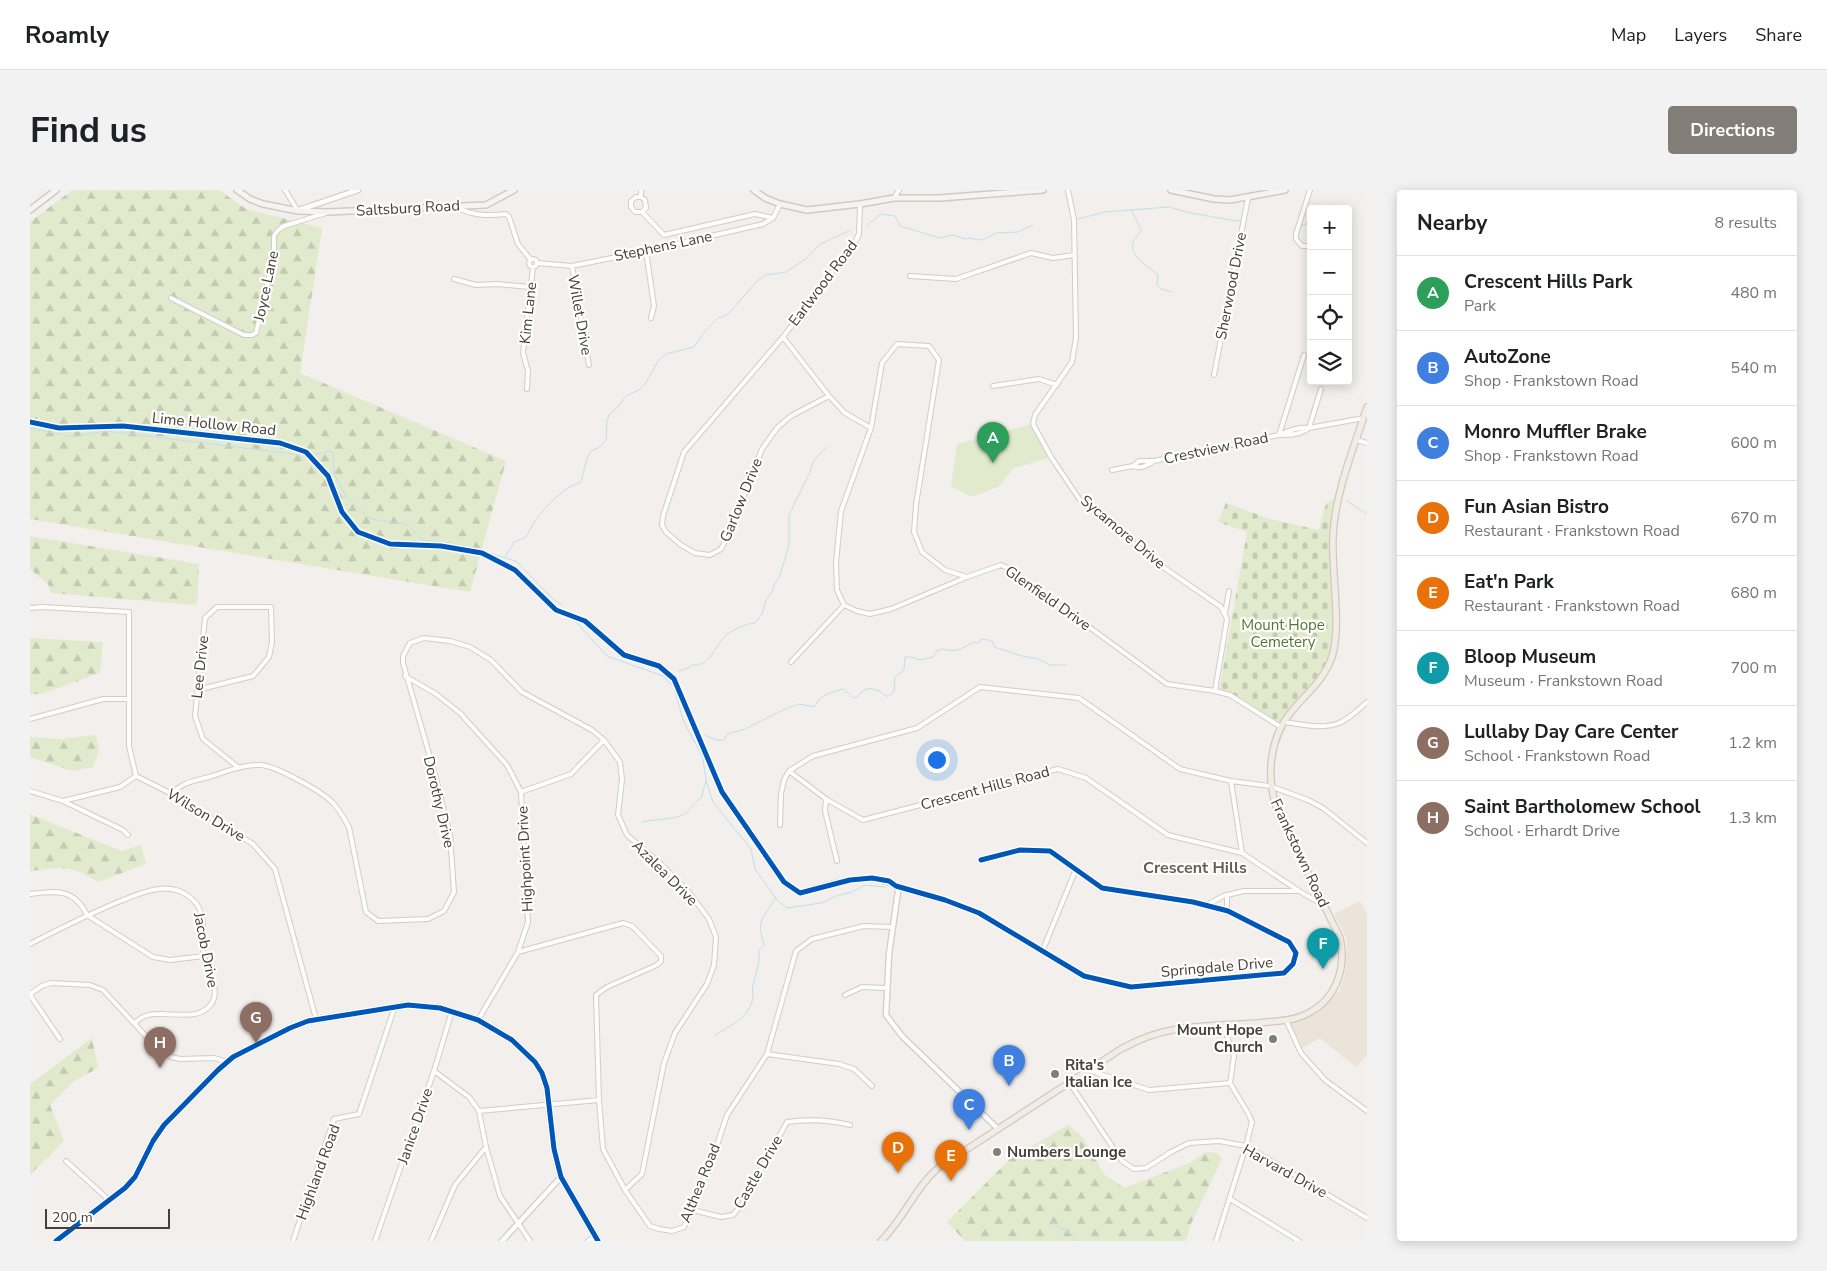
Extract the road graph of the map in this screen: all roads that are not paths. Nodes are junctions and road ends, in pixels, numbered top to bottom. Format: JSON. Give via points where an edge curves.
{"nodes":[{"id":1,"x":56,"y":190,"type":"edge"},
{"id":2,"x":237,"y":190,"type":"edge"},
{"id":3,"x":285,"y":190,"type":"edge"},
{"id":4,"x":339,"y":190,"type":"edge"},
{"id":5,"x":358,"y":190,"type":"edge"},
{"id":6,"x":514,"y":190,"type":"edge"},
{"id":7,"x":641,"y":190,"type":"edge"},
{"id":8,"x":754,"y":190,"type":"edge"},
{"id":9,"x":898,"y":190,"type":"edge"},
{"id":10,"x":1043,"y":190,"type":"edge"},
{"id":11,"x":1068,"y":190,"type":"edge"},
{"id":12,"x":1171,"y":190,"type":"edge"},
{"id":13,"x":1285,"y":190,"type":"edge"},
{"id":14,"x":1310,"y":190,"type":"edge"},
{"id":15,"x":998,"y":192,"type":"edge"},
{"id":16,"x":343,"y":196,"type":"junction"},
{"id":17,"x":641,"y":197,"type":"junction"},
{"id":18,"x":894,"y":198,"type":"junction"},
{"id":19,"x":1248,"y":198,"type":"junction"},
{"id":20,"x":780,"y":204,"type":"junction"},
{"id":21,"x":860,"y":204,"type":"junction"},
{"id":22,"x":455,"y":206,"type":"junction"},
{"id":23,"x":30,"y":210,"type":"edge"},
{"id":24,"x":298,"y":211,"type":"junction"},
{"id":25,"x":328,"y":212,"type":"junction"},
{"id":26,"x":642,"y":212,"type":"junction"},
{"id":27,"x":773,"y":218,"type":"junction"},
{"id":28,"x":1307,"y":246,"type":"edge"},
{"id":29,"x":646,"y":251,"type":"junction"},
{"id":30,"x":1074,"y":255,"type":"junction"},
{"id":31,"x":531,"y":260,"type":"junction"},
{"id":32,"x":537,"y":263,"type":"junction"},
{"id":33,"x":572,"y":266,"type":"junction"},
{"id":34,"x":533,"y":267,"type":"junction"},
{"id":35,"x":910,"y":276,"type":"dead end"},
{"id":36,"x":454,"y":279,"type":"dead end"},
{"id":37,"x":530,"y":287,"type":"junction"},
{"id":38,"x":171,"y":298,"type":"dead end"},
{"id":39,"x":651,"y":318,"type":"dead end"},
{"id":40,"x":783,"y":337,"type":"junction"},
{"id":41,"x":1304,"y":355,"type":"dead end"},
{"id":42,"x":589,"y":364,"type":"dead end"},
{"id":43,"x":1214,"y":375,"type":"dead end"},
{"id":44,"x":1057,"y":385,"type":"junction"},
{"id":45,"x":993,"y":386,"type":"dead end"},
{"id":46,"x":527,"y":389,"type":"dead end"},
{"id":47,"x":1321,"y":389,"type":"dead end"},
{"id":48,"x":829,"y":396,"type":"junction"},
{"id":49,"x":1367,"y":410,"type":"edge"},
{"id":50,"x":1364,"y":418,"type":"junction"},
{"id":51,"x":30,"y":422,"type":"edge"},
{"id":52,"x":871,"y":428,"type":"junction"},
{"id":53,"x":1309,"y":428,"type":"junction"},
{"id":54,"x":1279,"y":435,"type":"junction"},
{"id":55,"x":1356,"y":440,"type":"junction"},
{"id":56,"x":1367,"y":443,"type":"edge"},
{"id":57,"x":1112,"y":470,"type":"dead end"},
{"id":58,"x":967,"y":577,"type":"junction"},
{"id":59,"x":1229,"y":591,"type":"dead end"},
{"id":60,"x":844,"y":605,"type":"junction"},
{"id":61,"x":30,"y":608,"type":"edge"},
{"id":62,"x":1225,"y":614,"type":"junction"},
{"id":63,"x":791,"y":662,"type":"dead end"},
{"id":64,"x":405,"y":676,"type":"junction"},
{"id":65,"x":197,"y":690,"type":"junction"},
{"id":66,"x":1215,"y":691,"type":"junction"},
{"id":67,"x":129,"y":699,"type":"junction"},
{"id":68,"x":1367,"y":702,"type":"edge"},
{"id":69,"x":30,"y":719,"type":"edge"},
{"id":70,"x":1283,"y":724,"type":"junction"},
{"id":71,"x":604,"y":740,"type":"junction"},
{"id":72,"x":239,"y":768,"type":"junction"},
{"id":73,"x":789,"y":771,"type":"junction"},
{"id":74,"x":136,"y":776,"type":"junction"},
{"id":75,"x":1231,"y":781,"type":"junction"},
{"id":76,"x":1270,"y":786,"type":"junction"},
{"id":77,"x":30,"y":791,"type":"edge"},
{"id":78,"x":521,"y":792,"type":"junction"},
{"id":79,"x":172,"y":794,"type":"junction"},
{"id":80,"x":826,"y":799,"type":"junction"},
{"id":81,"x":63,"y":801,"type":"junction"},
{"id":82,"x":780,"y":825,"type":"dead end"},
{"id":83,"x":128,"y":835,"type":"dead end"},
{"id":84,"x":1367,"y":843,"type":"edge"},
{"id":85,"x":1242,"y":853,"type":"junction"},
{"id":86,"x":981,"y":860,"type":"dead end"},
{"id":87,"x":837,"y":861,"type":"dead end"},
{"id":88,"x":1076,"y":869,"type":"junction"},
{"id":89,"x":896,"y":886,"type":"junction"},
{"id":90,"x":1299,"y":891,"type":"junction"},
{"id":91,"x":30,"y":894,"type":"edge"},
{"id":92,"x":1227,"y":895,"type":"junction"},
{"id":93,"x":1206,"y":906,"type":"junction"},
{"id":94,"x":1325,"y":906,"type":"junction"},
{"id":95,"x":1227,"y":910,"type":"junction"},
{"id":96,"x":86,"y":915,"type":"junction"},
{"id":97,"x":892,"y":927,"type":"junction"},
{"id":98,"x":30,"y":944,"type":"edge"},
{"id":99,"x":518,"y":952,"type":"junction"},
{"id":100,"x":1042,"y":952,"type":"junction"},
{"id":101,"x":204,"y":956,"type":"junction"},
{"id":102,"x":886,"y":988,"type":"junction"},
{"id":103,"x":30,"y":995,"type":"edge"},
{"id":104,"x":845,"y":995,"type":"dead end"},
{"id":105,"x":395,"y":1006,"type":"junction"},
{"id":106,"x":452,"y":1011,"type":"junction"},
{"id":107,"x":316,"y":1019,"type":"junction"},
{"id":108,"x":478,"y":1020,"type":"junction"},
{"id":109,"x":1286,"y":1020,"type":"junction"},
{"id":110,"x":135,"y":1023,"type":"junction"},
{"id":111,"x":1223,"y":1025,"type":"junction"},
{"id":112,"x":60,"y":1039,"type":"dead end"},
{"id":113,"x":767,"y":1054,"type":"junction"},
{"id":114,"x":227,"y":1062,"type":"junction"},
{"id":115,"x":1088,"y":1070,"type":"junction"},
{"id":116,"x":434,"y":1071,"type":"junction"},
{"id":117,"x":1069,"y":1082,"type":"junction"},
{"id":118,"x":1230,"y":1083,"type":"junction"},
{"id":119,"x":872,"y":1086,"type":"dead end"},
{"id":120,"x":599,"y":1100,"type":"junction"},
{"id":121,"x":550,"y":1103,"type":"junction"},
{"id":122,"x":479,"y":1111,"type":"junction"},
{"id":123,"x":1367,"y":1111,"type":"edge"},
{"id":124,"x":850,"y":1125,"type":"dead end"},
{"id":125,"x":998,"y":1129,"type":"junction"},
{"id":126,"x":1246,"y":1146,"type":"junction"},
{"id":127,"x":486,"y":1147,"type":"junction"},
{"id":128,"x":66,"y":1161,"type":"dead end"},
{"id":129,"x":561,"y":1177,"type":"junction"},
{"id":130,"x":625,"y":1190,"type":"junction"},
{"id":131,"x":1230,"y":1198,"type":"junction"},
{"id":132,"x":110,"y":1201,"type":"junction"},
{"id":133,"x":693,"y":1210,"type":"junction"},
{"id":134,"x":1367,"y":1218,"type":"edge"},
{"id":135,"x":517,"y":1224,"type":"junction"},
{"id":136,"x":596,"y":1239,"type":"edge"},
{"id":137,"x":59,"y":1240,"type":"edge"},
{"id":138,"x":293,"y":1241,"type":"edge"},
{"id":139,"x":375,"y":1241,"type":"edge"},
{"id":140,"x":432,"y":1241,"type":"edge"},
{"id":141,"x":502,"y":1241,"type":"edge"},
{"id":142,"x":530,"y":1241,"type":"edge"},
{"id":143,"x":588,"y":1241,"type":"edge"},
{"id":144,"x":881,"y":1241,"type":"edge"},
{"id":145,"x":1216,"y":1241,"type":"edge"},
{"id":146,"x":1299,"y":1241,"type":"edge"}],
"edges":[{"from":1,"to":23,"type":"main road"},
{"from":2,"to":24,"type":"main road","name":"Saltsburg Road","via":[[262,204]]},
{"from":3,"to":24,"type":"street"},
{"from":4,"to":16,"type":"street"},
{"from":5,"to":16,"type":"street"},
{"from":6,"to":22,"type":"main road","name":"Saltsburg Road","via":[[486,205]]},
{"from":7,"to":17,"type":"street"},
{"from":8,"to":20,"type":"main road"},
{"from":9,"to":18,"type":"street"},
{"from":10,"to":15,"type":"main road"},
{"from":11,"to":30,"type":"street","name":"Sycamore Drive","via":[[1074,220]]},
{"from":12,"to":19,"type":"main road","via":[[1214,199]]},
{"from":13,"to":19,"type":"main road"},
{"from":14,"to":28,"type":"street","via":[[1296,234],[1302,246]]},
{"from":15,"to":18,"type":"main road","via":[[940,198]]},
{"from":16,"to":24,"type":"street"},
{"from":17,"to":26,"type":"street","via":[[646,203]]},
{"from":17,"to":26,"type":"street","via":[[634,198],[630,204],[635,212]]},
{"from":18,"to":21,"type":"main road"},
{"from":19,"to":43,"type":"street","name":"Sherwood Drive"},
{"from":20,"to":21,"type":"main road","via":[[807,210]]},
{"from":20,"to":27,"type":"street"},
{"from":21,"to":40,"type":"street","name":"Earlwood Road","via":[[858,238]]},
{"from":22,"to":25,"type":"main road","name":"Saltsburg Road"},
{"from":22,"to":31,"type":"street","name":"Kim Lane","via":[[490,216],[506,214],[518,244]]},
{"from":24,"to":25,"type":"main road","name":"Saltsburg Road"},
{"from":25,"to":38,"type":"street","name":"Joyce Lane","via":[[284,226],[274,236],[274,256],[256,333],[244,335]]},
{"from":26,"to":27,"type":"street","via":[[664,235],[755,214]]},
{"from":27,"to":29,"type":"street","name":"Stephens Lane","via":[[763,224]]},
{"from":29,"to":33,"type":"street","name":"Stephens Lane"},
{"from":29,"to":39,"type":"street","via":[[654,306]]},
{"from":30,"to":35,"type":"street","via":[[1053,258],[1032,253],[956,279]]},
{"from":30,"to":44,"type":"street","name":"Sycamore Drive","via":[[1076,338],[1072,362]]},
{"from":31,"to":32,"type":"street"},
{"from":31,"to":34,"type":"street"},
{"from":32,"to":33,"type":"street","name":"Stephens Lane"},
{"from":32,"to":34,"type":"street"},
{"from":33,"to":42,"type":"street","name":"Willet Drive"},
{"from":34,"to":37,"type":"street","name":"Kim Lane"},
{"from":36,"to":37,"type":"street","via":[[476,285]]},
{"from":37,"to":46,"type":"street","name":"Kim Lane","via":[[523,353],[528,371]]},
{"from":40,"to":48,"type":"street","name":"Earlwood Road"},
{"from":40,"to":48,"type":"street","name":"Garlow Drive","via":[[684,452],[663,516],[662,525],[666,532],[698,555],[710,555],[721,549],[762,449],[790,416]]},
{"from":41,"to":54,"type":"street"},
{"from":44,"to":45,"type":"street","via":[[1039,380]]},
{"from":44,"to":62,"type":"street","name":"Sycamore Drive","via":[[1035,415],[1033,424],[1046,450],[1080,500],[1164,567],[1221,607]]},
{"from":47,"to":53,"type":"street"},
{"from":48,"to":52,"type":"street","name":"Earlwood Road","via":[[845,412]]},
{"from":49,"to":50,"type":"main road","name":"Frankstown Road"},
{"from":50,"to":53,"type":"street","name":"Crestview Road"},
{"from":50,"to":55,"type":"main road","name":"Frankstown Road"},
{"from":51,"to":89,"type":"street","name":"Lime Hollow Road","via":[[59,428],[123,426],[280,443],[306,452],[328,476],[342,512],[358,532],[390,544],[441,546],[482,553],[515,570],[556,610],[585,621],[624,655],[660,666],[674,679],[722,792],[784,882],[800,893],[850,880],[872,878],[889,881]]},
{"from":52,"to":58,"type":"street","via":[[882,363],[898,344],[929,346],[939,360],[914,532],[922,552],[945,570]]},
{"from":52,"to":60,"type":"street","via":[[841,511],[836,564],[837,590]]},
{"from":53,"to":54,"type":"street","name":"Crestview Road","via":[[1294,428]]},
{"from":54,"to":57,"type":"street","name":"Crestview Road","via":[[1154,461],[1146,467]]},
{"from":55,"to":56,"type":"street"},
{"from":55,"to":70,"type":"main road","name":"Frankstown Road","via":[[1333,528],[1336,634],[1332,657],[1321,678]]},
{"from":58,"to":60,"type":"street","via":[[891,609],[870,614]]},
{"from":58,"to":66,"type":"street","name":"Glenfield Drive","via":[[1001,565],[1010,569],[1167,684]]},
{"from":59,"to":62,"type":"street"},
{"from":60,"to":63,"type":"street"},
{"from":61,"to":67,"type":"street","via":[[129,612]]},
{"from":62,"to":66,"type":"street"},
{"from":64,"to":71,"type":"street","name":"Azalea Drive","via":[[403,656],[410,644],[424,638],[470,647],[491,660],[522,692],[592,730]]},
{"from":64,"to":72,"type":"street","name":"Dorothy Drive","via":[[450,835],[454,892],[444,911],[428,919],[378,921],[371,917],[366,912],[348,827],[334,803],[324,794],[274,768],[260,765]]},
{"from":64,"to":78,"type":"street","name":"Highpoint Drive","via":[[460,713],[508,765]]},
{"from":65,"to":65,"type":"street","name":"Lee Drive","via":[[205,618],[217,607],[271,607],[269,657],[253,676]]},
{"from":65,"to":72,"type":"street","name":"Lee Drive","via":[[195,716],[203,739]]},
{"from":66,"to":70,"type":"street","name":"Glenfield Drive","via":[[1230,695]]},
{"from":67,"to":69,"type":"street","via":[[103,699]]},
{"from":67,"to":74,"type":"street","via":[[129,746]]},
{"from":68,"to":70,"type":"street","via":[[1332,725]]},
{"from":70,"to":76,"type":"main road","name":"Frankstown Road","via":[[1273,755]]},
{"from":71,"to":78,"type":"street","via":[[571,774]]},
{"from":71,"to":130,"type":"street","name":"Azalea Drive","via":[[620,762],[622,779],[618,815],[627,835],[687,890],[709,918],[716,937],[714,965],[707,984],[675,1033],[664,1063],[642,1174]]},
{"from":72,"to":79,"type":"street","name":"Dorothy Drive","via":[[178,786]]},
{"from":73,"to":75,"type":"street","via":[[813,756],[917,728],[980,687],[1079,698],[1180,769]]},
{"from":73,"to":80,"type":"street","name":"Crescent Hills Road"},
{"from":73,"to":82,"type":"street","via":[[781,794]]},
{"from":74,"to":79,"type":"street","name":"Wilson Drive"},
{"from":74,"to":81,"type":"street","via":[[120,787]]},
{"from":75,"to":76,"type":"street"},
{"from":75,"to":85,"type":"street"},
{"from":76,"to":84,"type":"street","via":[[1323,808]]},
{"from":76,"to":94,"type":"main road","name":"Frankstown Road","via":[[1277,809]]},
{"from":77,"to":81,"type":"street"},
{"from":78,"to":99,"type":"street","name":"Highpoint Drive","via":[[528,922]]},
{"from":79,"to":107,"type":"street","name":"Wilson Drive","via":[[253,844],[275,870]]},
{"from":80,"to":85,"type":"street","name":"Crescent Hills Road","via":[[863,820],[1058,769],[1086,778],[1168,835]]},
{"from":80,"to":87,"type":"street","via":[[825,811]]},
{"from":81,"to":83,"type":"street"},
{"from":85,"to":90,"type":"street","name":"Crescent Hills Road"},
{"from":86,"to":88,"type":"street","name":"Springdale Drive","via":[[1020,850],[1050,851]]},
{"from":88,"to":93,"type":"street","name":"Springdale Drive","via":[[1102,888]]},
{"from":88,"to":100,"type":"street"},
{"from":89,"to":97,"type":"street"},
{"from":89,"to":100,"type":"street","name":"Springdale Drive","via":[[979,913]]},
{"from":90,"to":92,"type":"street","via":[[1244,891]]},
{"from":90,"to":94,"type":"street","name":"Crescent Hills Road"},
{"from":91,"to":96,"type":"street","via":[[64,892],[81,904]]},
{"from":92,"to":93,"type":"street"},
{"from":92,"to":95,"type":"street"},
{"from":93,"to":95,"type":"street","name":"Springdale Drive"},
{"from":94,"to":109,"type":"main road","name":"Frankstown Road","via":[[1340,938],[1341,973],[1332,992],[1320,1005],[1302,1016]]},
{"from":95,"to":100,"type":"street","name":"Springdale Drive","via":[[1289,942],[1296,953],[1293,964],[1284,974],[1131,987],[1084,976]]},
{"from":96,"to":98,"type":"street","name":"Jacob Drive"},
{"from":96,"to":101,"type":"street","via":[[153,957],[170,960]]},
{"from":96,"to":101,"type":"street","name":"Jacob Drive","via":[[146,891],[160,888],[175,890],[195,901],[202,915]]},
{"from":97,"to":102,"type":"street"},
{"from":97,"to":113,"type":"street","name":"Althea Road","via":[[864,926],[812,939],[796,951]]},
{"from":99,"to":108,"type":"street","name":"Highpoint Drive"},
{"from":99,"to":120,"type":"street","name":"Althea Road","via":[[623,924],[632,926],[661,956],[656,965],[596,995]]},
{"from":101,"to":110,"type":"street","name":"Jacob Drive","via":[[215,989],[212,1002],[202,1011],[184,1015],[148,1014]]},
{"from":102,"to":104,"type":"street","via":[[862,987]]},
{"from":102,"to":125,"type":"street","via":[[886,1015],[902,1036]]},
{"from":103,"to":110,"type":"street","via":[[51,982],[90,985],[103,990]]},
{"from":103,"to":112,"type":"street"},
{"from":105,"to":106,"type":"main road","via":[[419,1005]]},
{"from":105,"to":107,"type":"main road"},
{"from":105,"to":138,"type":"street","name":"Highland Road","via":[[359,1114],[334,1120]]},
{"from":106,"to":108,"type":"main road"},
{"from":106,"to":116,"type":"street","name":"Janice Drive"},
{"from":107,"to":114,"type":"main road","via":[[290,1028]]},
{"from":108,"to":121,"type":"main road","via":[[512,1040],[530,1056],[545,1080]]},
{"from":109,"to":111,"type":"main road","name":"Frankstown Road"},
{"from":109,"to":123,"type":"street","via":[[1301,1053],[1325,1080]]},
{"from":110,"to":114,"type":"street","via":[[157,1048],[171,1057],[214,1058]]},
{"from":111,"to":115,"type":"main road","name":"Frankstown Road","via":[[1149,1036]]},
{"from":111,"to":118,"type":"street","via":[[1234,1056]]},
{"from":113,"to":119,"type":"street","via":[[839,1064],[854,1069]]},
{"from":113,"to":133,"type":"street","name":"Althea Road","via":[[727,1115]]},
{"from":114,"to":132,"type":"main road","via":[[169,1120],[153,1141],[135,1177]]},
{"from":115,"to":117,"type":"main road","name":"Frankstown Road"},
{"from":115,"to":118,"type":"street","via":[[1149,1090]]},
{"from":116,"to":122,"type":"street","via":[[469,1097]]},
{"from":116,"to":139,"type":"street","name":"Janice Drive"},
{"from":117,"to":125,"type":"main road","name":"Frankstown Road"},
{"from":117,"to":126,"type":"street","name":"Harvard Drive","via":[[1122,1160],[1134,1169],[1146,1168],[1189,1144],[1219,1140]]},
{"from":118,"to":126,"type":"street","via":[[1252,1122]]},
{"from":120,"to":121,"type":"street"},
{"from":120,"to":130,"type":"street","name":"Althea Road","via":[[603,1149]]},
{"from":121,"to":122,"type":"street"},
{"from":121,"to":129,"type":"main road","via":[[554,1149]]},
{"from":122,"to":127,"type":"street"},
{"from":124,"to":133,"type":"street","name":"Castle Drive","via":[[811,1120],[787,1122],[734,1215],[721,1217]]},
{"from":125,"to":144,"type":"main road","name":"Frankstown Road","via":[[930,1175]]},
{"from":126,"to":131,"type":"street"},
{"from":126,"to":134,"type":"street","name":"Harvard Drive"},
{"from":127,"to":135,"type":"street","via":[[500,1196]]},
{"from":127,"to":140,"type":"street","via":[[455,1185]]},
{"from":128,"to":132,"type":"street"},
{"from":129,"to":135,"type":"street"},
{"from":129,"to":136,"type":"main road"},
{"from":130,"to":133,"type":"street","name":"Althea Road","via":[[650,1226],[659,1229],[672,1231],[684,1227]]},
{"from":131,"to":145,"type":"street"},
{"from":131,"to":146,"type":"street"},
{"from":132,"to":137,"type":"main road"},
{"from":135,"to":141,"type":"street"},
{"from":135,"to":142,"type":"street"},
{"from":136,"to":143,"type":"street"}]}
